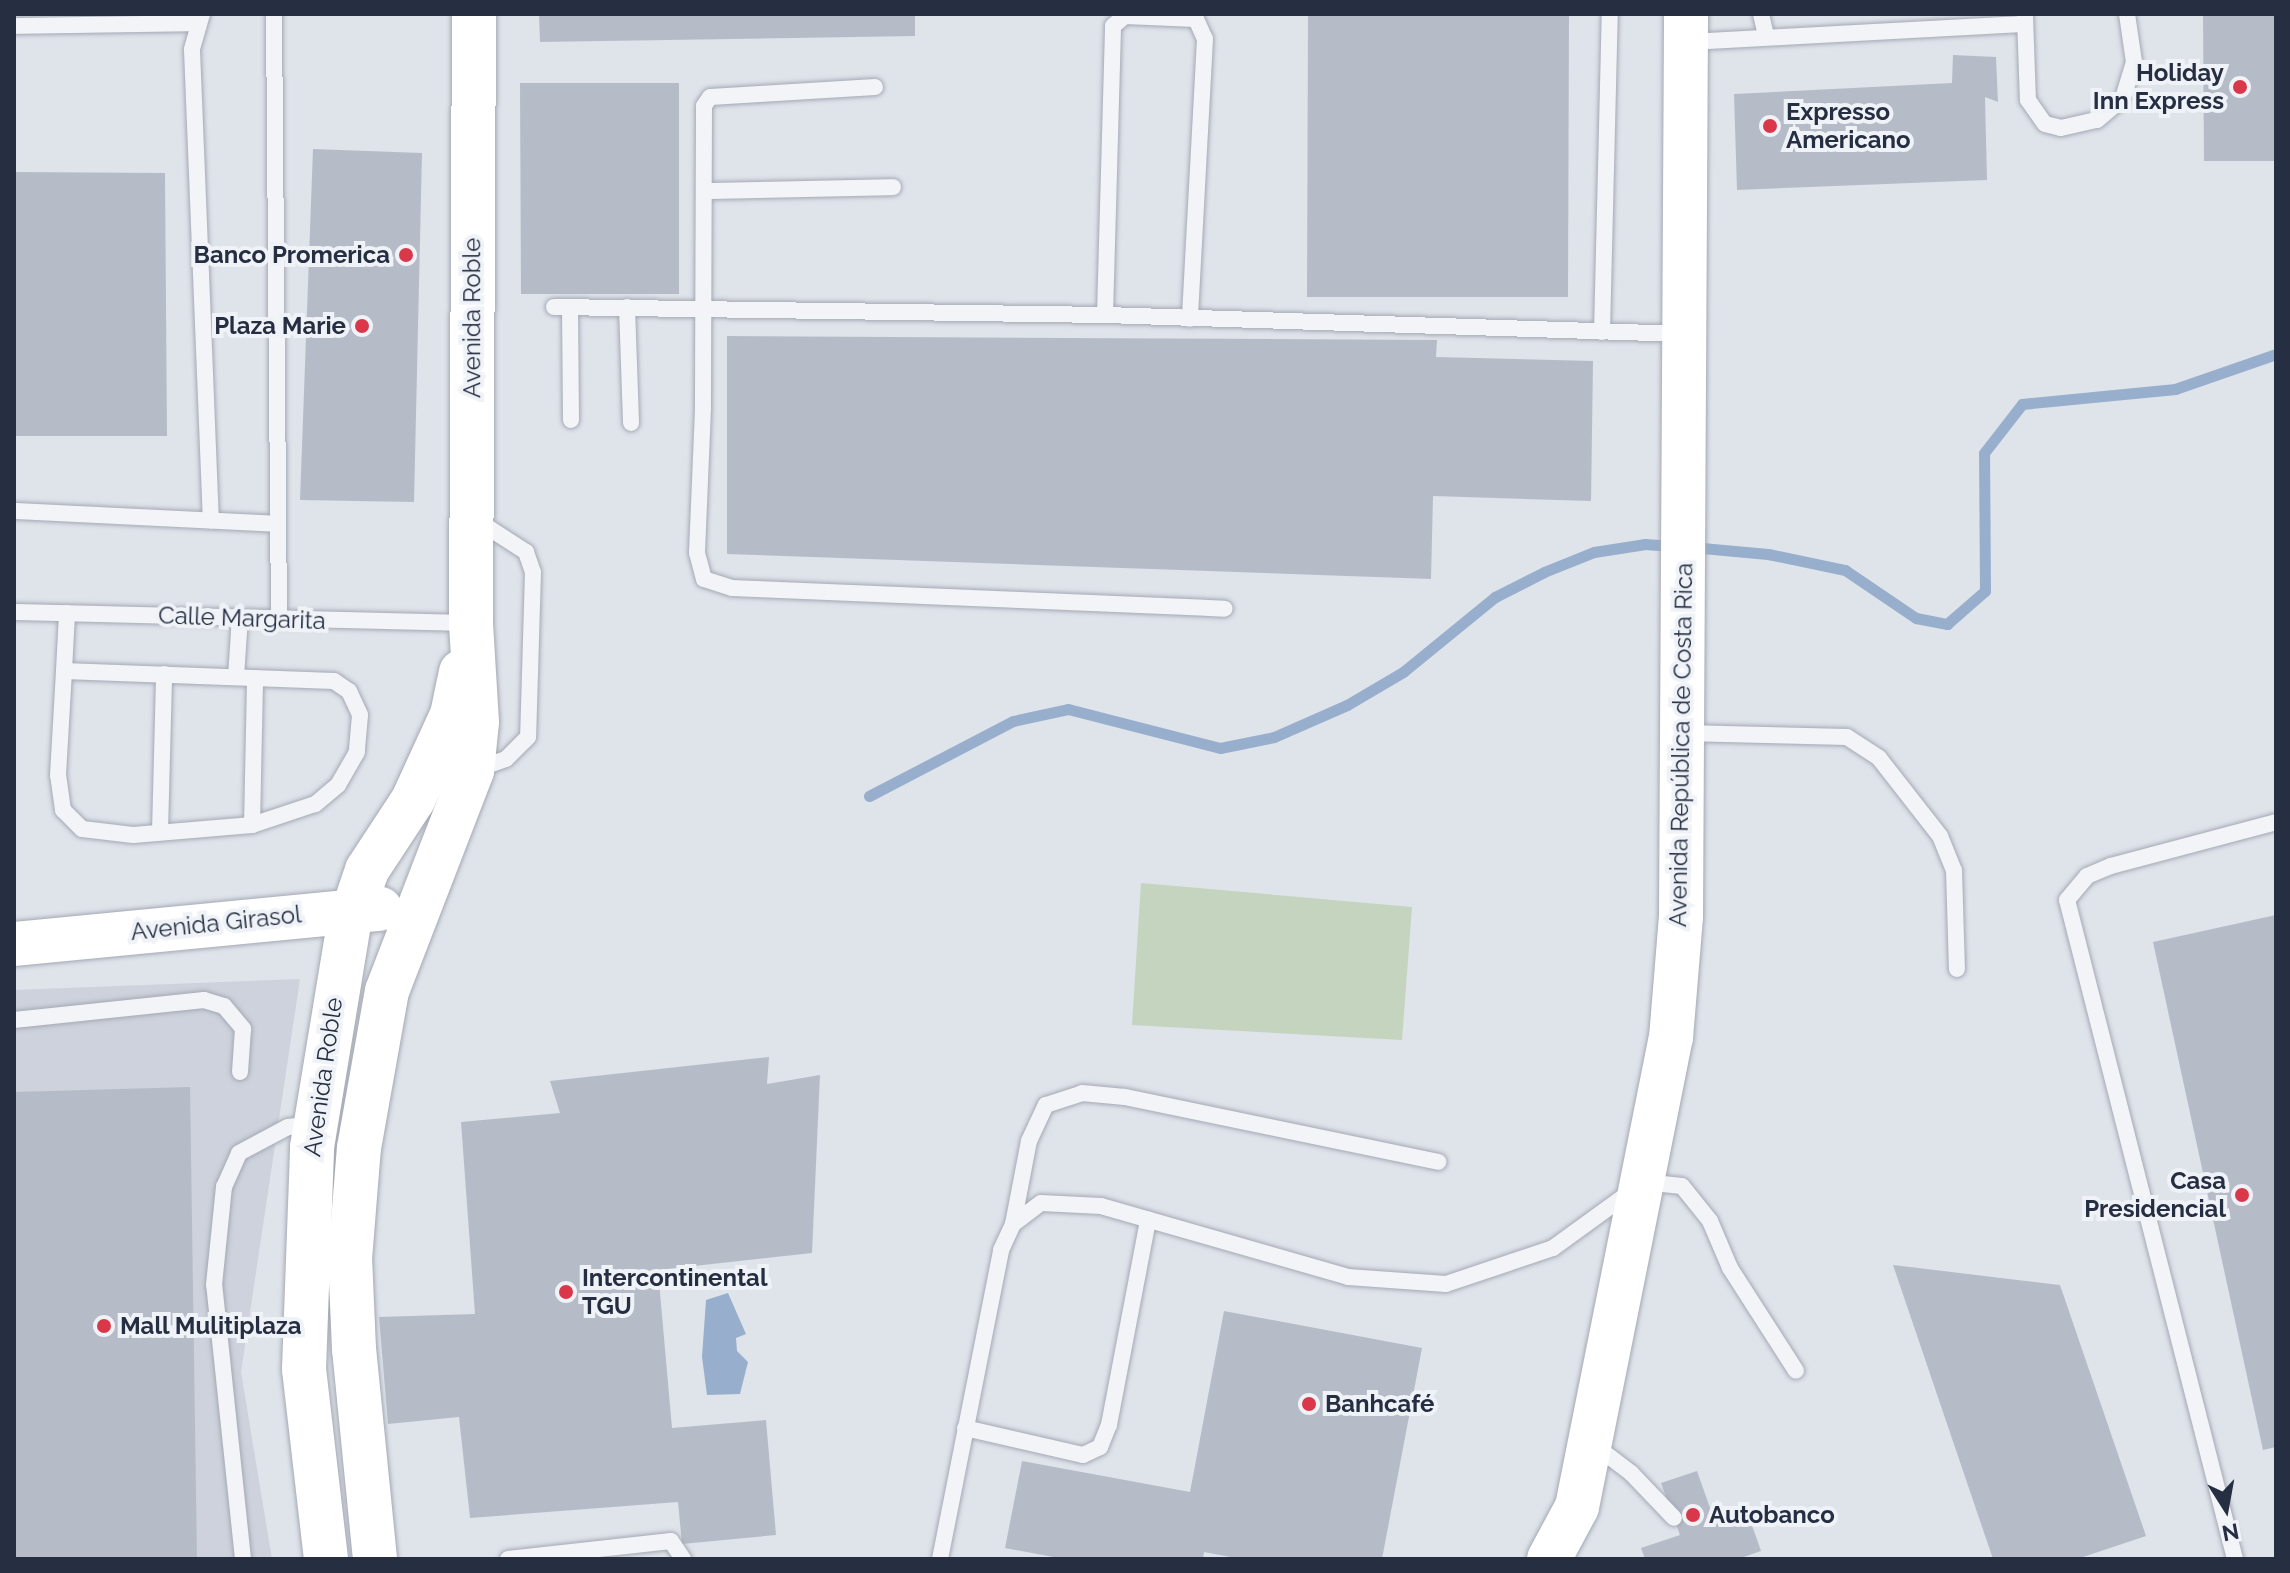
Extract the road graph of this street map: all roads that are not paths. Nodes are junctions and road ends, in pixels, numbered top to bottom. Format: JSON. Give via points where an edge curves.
{"nodes":[{"id":1,"x":274,"y":14,"type":"edge"},
{"id":2,"x":474,"y":14,"type":"edge"},
{"id":3,"x":1610,"y":14,"type":"edge"},
{"id":4,"x":1761,"y":14,"type":"edge"},
{"id":5,"x":2127,"y":14,"type":"edge"},
{"id":6,"x":200,"y":18,"type":"edge"},
{"id":7,"x":2024,"y":19,"type":"edge"},
{"id":8,"x":1962,"y":20,"type":"edge"},
{"id":9,"x":14,"y":26,"type":"edge"},
{"id":10,"x":1686,"y":28,"type":"edge"},
{"id":11,"x":1766,"y":35,"type":"junction"},
{"id":12,"x":875,"y":87,"type":"dead end"},
{"id":13,"x":893,"y":187,"type":"dead end"},
{"id":14,"x":707,"y":191,"type":"junction"},
{"id":15,"x":627,"y":307,"type":"junction"},
{"id":16,"x":705,"y":307,"type":"junction"},
{"id":17,"x":1105,"y":315,"type":"junction"},
{"id":18,"x":1190,"y":319,"type":"junction"},
{"id":19,"x":1602,"y":332,"type":"junction"},
{"id":20,"x":1684,"y":334,"type":"junction"},
{"id":21,"x":571,"y":420,"type":"dead end"},
{"id":22,"x":631,"y":423,"type":"dead end"},
{"id":23,"x":14,"y":511,"type":"edge"},
{"id":24,"x":471,"y":517,"type":"junction"},
{"id":25,"x":211,"y":521,"type":"junction"},
{"id":26,"x":278,"y":524,"type":"junction"},
{"id":27,"x":1225,"y":609,"type":"dead end"},
{"id":28,"x":14,"y":612,"type":"edge"},
{"id":29,"x":67,"y":613,"type":"junction"},
{"id":30,"x":240,"y":617,"type":"junction"},
{"id":31,"x":279,"y":618,"type":"junction"},
{"id":32,"x":471,"y":623,"type":"junction"},
{"id":33,"x":64,"y":671,"type":"junction"},
{"id":34,"x":164,"y":674,"type":"junction"},
{"id":35,"x":236,"y":677,"type":"junction"},
{"id":36,"x":255,"y":678,"type":"junction"},
{"id":37,"x":1683,"y":712,"type":"junction"},
{"id":38,"x":472,"y":771,"type":"junction"},
{"id":39,"x":2276,"y":822,"type":"edge"},
{"id":40,"x":252,"y":825,"type":"junction"},
{"id":41,"x":160,"y":832,"type":"junction"},
{"id":42,"x":354,"y":909,"type":"junction"},
{"id":43,"x":419,"y":910,"type":"junction"},
{"id":44,"x":14,"y":944,"type":"edge"},
{"id":45,"x":1957,"y":969,"type":"dead end"},
{"id":46,"x":14,"y":1020,"type":"edge"},
{"id":47,"x":240,"y":1072,"type":"dead end"},
{"id":48,"x":315,"y":1124,"type":"junction"},
{"id":49,"x":1438,"y":1162,"type":"dead end"},
{"id":50,"x":1644,"y":1182,"type":"junction"},
{"id":51,"x":1148,"y":1220,"type":"junction"},
{"id":52,"x":1013,"y":1224,"type":"junction"},
{"id":53,"x":1796,"y":1371,"type":"dead end"},
{"id":54,"x":965,"y":1428,"type":"junction"},
{"id":55,"x":1587,"y":1454,"type":"junction"},
{"id":56,"x":1674,"y":1518,"type":"dead end"},
{"id":57,"x":243,"y":1559,"type":"edge"},
{"id":58,"x":326,"y":1559,"type":"edge"},
{"id":59,"x":375,"y":1559,"type":"edge"},
{"id":60,"x":508,"y":1559,"type":"edge"},
{"id":61,"x":683,"y":1559,"type":"edge"},
{"id":62,"x":940,"y":1559,"type":"edge"},
{"id":63,"x":1549,"y":1559,"type":"edge"},
{"id":64,"x":1581,"y":1559,"type":"edge"},
{"id":65,"x":2235,"y":1559,"type":"edge"}],
"edges":[{"from":1,"to":26,"type":"lane"},
{"from":2,"to":24,"type":"main road","name":"Avenida Roble"},
{"from":3,"to":19,"type":"lane"},
{"from":4,"to":11,"type":"lane"},
{"from":5,"to":7,"type":"lane","via":[[2134,62],[2123,98],[2097,120],[2070,128],[2045,124],[2028,100]]},
{"from":6,"to":9,"type":"lane"},
{"from":6,"to":25,"type":"lane","via":[[192,50]]},
{"from":7,"to":8,"type":"lane"},
{"from":8,"to":11,"type":"lane"},
{"from":10,"to":11,"type":"lane"},
{"from":10,"to":20,"type":"main road","name":"Avenida República de Costa Rica"},
{"from":12,"to":14,"type":"lane","via":[[710,97],[704,106]]},
{"from":13,"to":14,"type":"lane"},
{"from":14,"to":16,"type":"lane"},
{"from":15,"to":16,"type":"lane"},
{"from":15,"to":21,"type":"lane","via":[[562,307]]},
{"from":15,"to":22,"type":"lane"},
{"from":16,"to":17,"type":"lane"},
{"from":16,"to":27,"type":"lane","via":[[697,525],[704,579],[732,588]]},
{"from":17,"to":18,"type":"lane"},
{"from":17,"to":18,"type":"lane","via":[[1113,26],[1125,16],[1196,19],[1205,39]]},
{"from":18,"to":19,"type":"lane"},
{"from":19,"to":20,"type":"lane"},
{"from":20,"to":37,"type":"main road","name":"Avenida República de Costa Rica"},
{"from":23,"to":25,"type":"lane"},
{"from":24,"to":32,"type":"main road","name":"Avenida Roble"},
{"from":24,"to":38,"type":"lane","via":[[526,552],[533,572],[528,737],[506,759]]},
{"from":25,"to":26,"type":"lane"},
{"from":26,"to":31,"type":"lane"},
{"from":28,"to":29,"type":"lane","name":"Calle Margarita"},
{"from":29,"to":30,"type":"lane","name":"Calle Margarita"},
{"from":29,"to":33,"type":"lane"},
{"from":30,"to":31,"type":"lane","name":"Calle Margarita"},
{"from":30,"to":35,"type":"lane"},
{"from":31,"to":32,"type":"lane","name":"Calle Margarita"},
{"from":32,"to":38,"type":"main road","name":"Avenida Roble","via":[[477,722]]},
{"from":32,"to":42,"type":"main road","name":"Avenida Roble","via":[[452,715],[413,800],[367,870]]},
{"from":33,"to":34,"type":"lane"},
{"from":33,"to":41,"type":"lane","via":[[58,775],[63,810],[82,829]]},
{"from":34,"to":35,"type":"lane"},
{"from":34,"to":41,"type":"lane"},
{"from":35,"to":36,"type":"lane"},
{"from":36,"to":40,"type":"lane"},
{"from":36,"to":40,"type":"lane","via":[[334,681],[349,691],[360,715],[357,752],[338,785],[315,804]]},
{"from":37,"to":45,"type":"lane","via":[[1847,737],[1879,758],[1940,836],[1954,870]]},
{"from":37,"to":50,"type":"main road","name":"Avenida República de Costa Rica","via":[[1681,917],[1671,1038]]},
{"from":38,"to":43,"type":"main road","name":"Avenida Roble"},
{"from":39,"to":65,"type":"lane","via":[[2111,866],[2087,876],[2067,900]]},
{"from":40,"to":41,"type":"lane"},
{"from":42,"to":43,"type":"main road","name":"Avenida Girasol"},
{"from":42,"to":44,"type":"main road","name":"Avenida Girasol"},
{"from":42,"to":48,"type":"main road","name":"Avenida Roble"},
{"from":43,"to":59,"type":"main road","name":"Avenida Roble","via":[[387,991],[359,1148],[350,1259]]},
{"from":46,"to":47,"type":"lane","via":[[204,1000],[224,1006],[243,1029]]},
{"from":48,"to":57,"type":"lane","via":[[288,1127],[239,1153],[224,1187],[214,1285]]},
{"from":48,"to":58,"type":"main road","name":"Avenida Roble","via":[[304,1369]]},
{"from":49,"to":52,"type":"lane","via":[[1125,1097],[1082,1093],[1046,1105],[1029,1141]]},
{"from":50,"to":51,"type":"lane","via":[[1553,1248],[1446,1284],[1348,1277]]},
{"from":50,"to":53,"type":"lane","via":[[1690,1191],[1730,1268]]},
{"from":50,"to":55,"type":"main road","name":"Avenida República de Costa Rica"},
{"from":51,"to":52,"type":"lane","via":[[1101,1206],[1041,1203]]},
{"from":51,"to":54,"type":"lane","via":[[1109,1425],[1100,1447],[1083,1455]]},
{"from":52,"to":54,"type":"lane","via":[[1001,1250]]},
{"from":54,"to":62,"type":"lane"},
{"from":55,"to":56,"type":"lane","via":[[1631,1473]]},
{"from":55,"to":63,"type":"main road","name":"Avenida República de Costa Rica","via":[[1577,1507]]},
{"from":55,"to":64,"type":"main road","name":"Avenida República de Costa Rica"},
{"from":60,"to":61,"type":"lane","via":[[671,1541],[682,1550]]}]}
